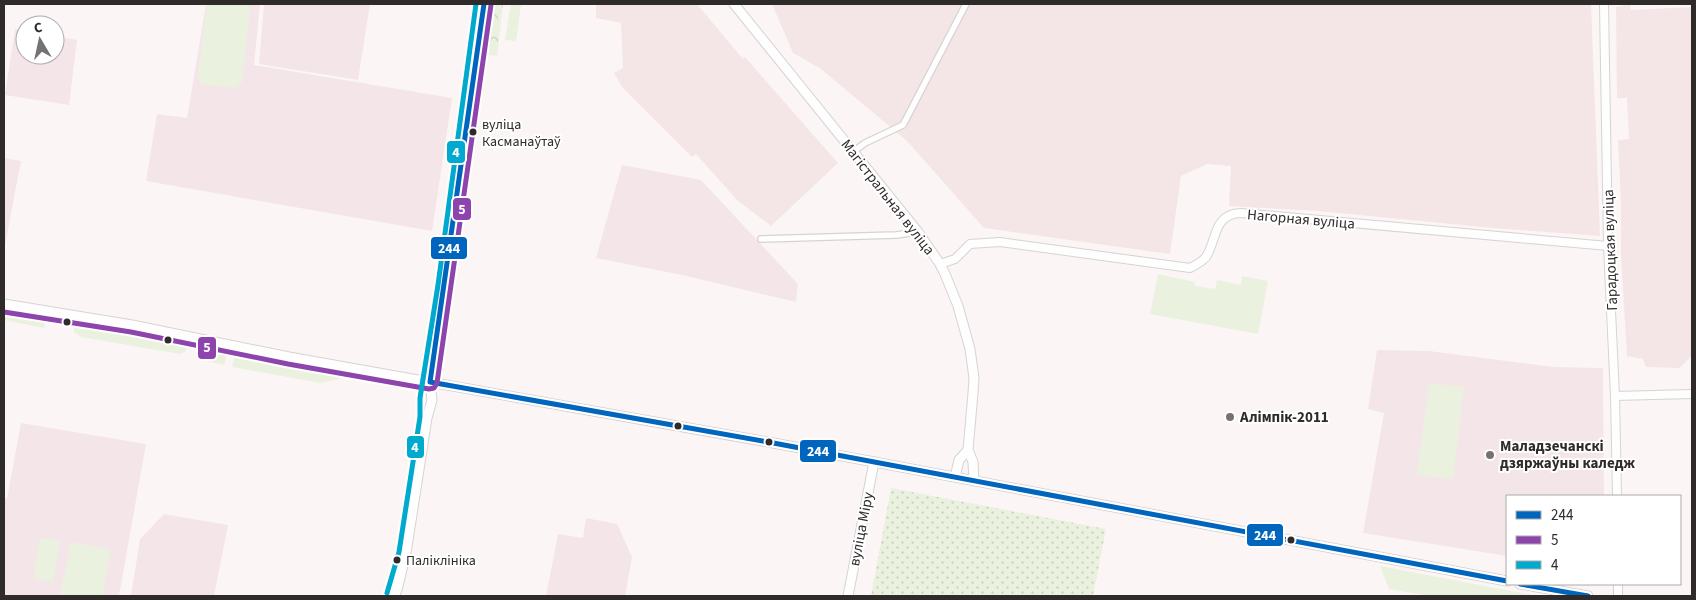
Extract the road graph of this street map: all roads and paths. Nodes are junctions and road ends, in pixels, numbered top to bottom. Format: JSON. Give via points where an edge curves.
{"nodes":[{"id":1,"x":484,"y":4,"type":"edge"},
{"id":2,"x":734,"y":4,"type":"edge"},
{"id":3,"x":966,"y":4,"type":"edge"},
{"id":4,"x":1604,"y":4,"type":"edge"},
{"id":5,"x":853,"y":152,"type":"junction"},
{"id":6,"x":918,"y":232,"type":"junction"},
{"id":7,"x":761,"y":239,"type":"dead end"},
{"id":8,"x":1608,"y":246,"type":"junction"},
{"id":9,"x":940,"y":264,"type":"junction"},
{"id":10,"x":4,"y":304,"type":"edge"},
{"id":11,"x":430,"y":382,"type":"junction"},
{"id":12,"x":1692,"y":394,"type":"edge"},
{"id":13,"x":1615,"y":396,"type":"junction"},
{"id":14,"x":968,"y":450,"type":"junction"},
{"id":15,"x":874,"y":462,"type":"junction"},
{"id":16,"x":955,"y":477,"type":"junction"},
{"id":17,"x":974,"y":480,"type":"junction"},
{"id":18,"x":1617,"y":495,"type":"edge"},
{"id":19,"x":1506,"y":581,"type":"edge"},
{"id":20,"x":1526,"y":585,"type":"edge"},
{"id":21,"x":394,"y":596,"type":"edge"},
{"id":22,"x":848,"y":596,"type":"edge"},
{"id":23,"x":1588,"y":596,"type":"edge"}],
"edges":[{"from":1,"to":11,"type":"street"},
{"from":2,"to":5,"type":"main road","name":"Магістральная вуліца"},
{"from":3,"to":5,"type":"street","via":[[902,125]]},
{"from":4,"to":8,"type":"street","name":"Гарадоцкая вуліца"},
{"from":5,"to":6,"type":"main road","name":"Магістральная вуліца"},
{"from":6,"to":7,"type":"street"},
{"from":6,"to":9,"type":"main road","name":"Магістральная вуліца"},
{"from":8,"to":9,"type":"street","name":"Нагорная вуліца","via":[[1236,214],[1219,225],[1206,256],[1190,268],[1000,242],[970,244],[955,259]]},
{"from":8,"to":13,"type":"street","name":"Гарадоцкая вуліца"},
{"from":9,"to":14,"type":"main road","name":"Магістральная вуліца","via":[[958,306],[970,349],[974,378]]},
{"from":10,"to":11,"type":"main road"},
{"from":11,"to":15,"type":"main road"},
{"from":11,"to":21,"type":"main road","via":[[428,418],[406,553]]},
{"from":12,"to":13,"type":"street"},
{"from":13,"to":18,"type":"street","name":"Гарадоцкая вуліца"},
{"from":14,"to":16,"type":"main road","via":[[959,460]]},
{"from":14,"to":17,"type":"main road","via":[[973,462]]},
{"from":15,"to":16,"type":"main road"},
{"from":15,"to":22,"type":"main road","name":"вуліца Міру"},
{"from":16,"to":17,"type":"main road"},
{"from":17,"to":19,"type":"main road"},
{"from":20,"to":23,"type":"main road"}]}
